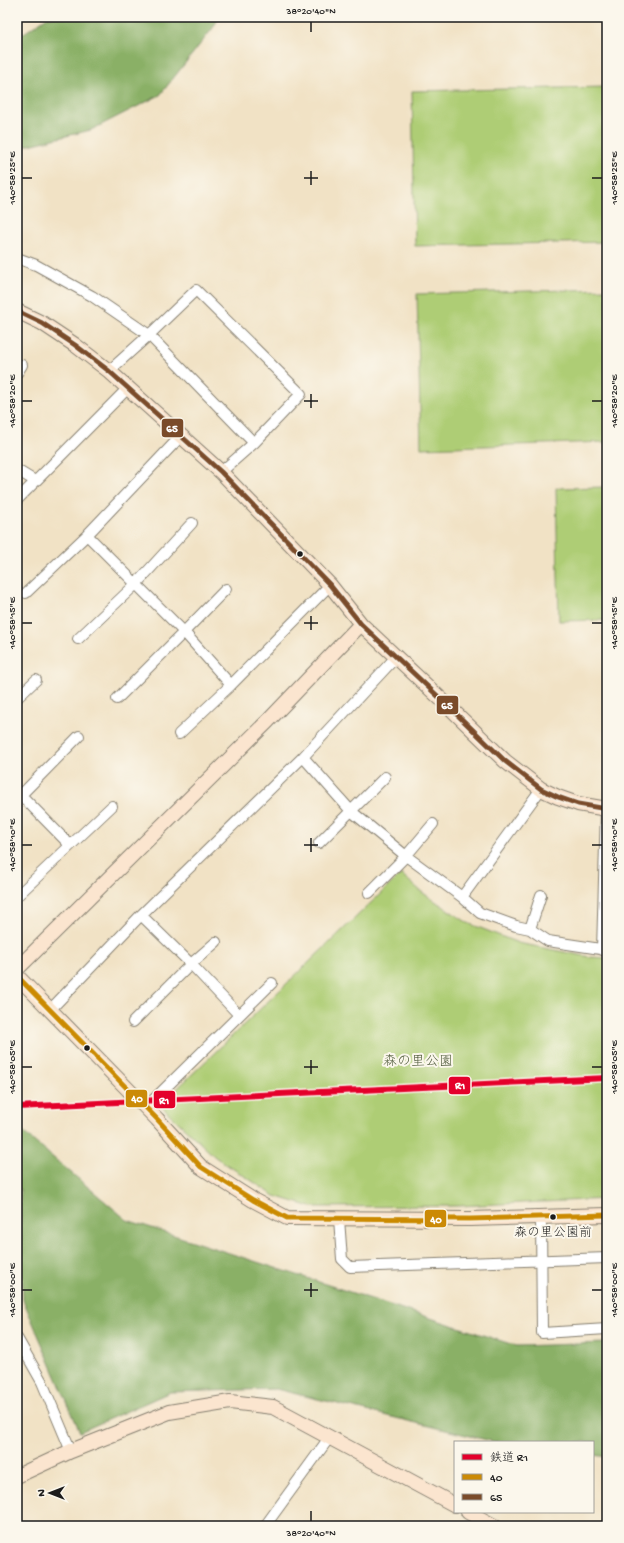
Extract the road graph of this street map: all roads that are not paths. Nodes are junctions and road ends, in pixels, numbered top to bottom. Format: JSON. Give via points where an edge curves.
{"nodes":[{"id":1,"x":17,"y":258,"type":"edge"},
{"id":2,"x":17,"y":311,"type":"edge"},
{"id":3,"x":149,"y":335,"type":"junction"},
{"id":4,"x":109,"y":371,"type":"junction"},
{"id":5,"x":128,"y":388,"type":"junction"},
{"id":6,"x":181,"y":436,"type":"junction"},
{"id":7,"x":254,"y":443,"type":"junction"},
{"id":8,"x":17,"y":470,"type":"edge"},
{"id":9,"x":220,"y":472,"type":"junction"},
{"id":10,"x":35,"y":481,"type":"junction"},
{"id":11,"x":17,"y":500,"type":"edge"},
{"id":12,"x":192,"y":524,"type":"dead end"},
{"id":13,"x":87,"y":535,"type":"junction"},
{"id":14,"x":136,"y":584,"type":"junction"},
{"id":15,"x":330,"y":585,"type":"junction"},
{"id":16,"x":226,"y":589,"type":"dead end"},
{"id":17,"x":26,"y":593,"type":"dead end"},
{"id":18,"x":361,"y":624,"type":"junction"},
{"id":19,"x":184,"y":632,"type":"junction"},
{"id":20,"x":78,"y":639,"type":"dead end"},
{"id":21,"x":396,"y":657,"type":"junction"},
{"id":22,"x":36,"y":680,"type":"dead end"},
{"id":23,"x":231,"y":685,"type":"junction"},
{"id":24,"x":17,"y":698,"type":"edge"},
{"id":25,"x":117,"y":699,"type":"dead end"},
{"id":26,"x":179,"y":734,"type":"dead end"},
{"id":27,"x":79,"y":736,"type":"dead end"},
{"id":28,"x":303,"y":757,"type":"junction"},
{"id":29,"x":385,"y":777,"type":"dead end"},
{"id":30,"x":541,"y":789,"type":"junction"},
{"id":31,"x":18,"y":795,"type":"edge"},
{"id":32,"x":112,"y":806,"type":"dead end"},
{"id":33,"x":606,"y":809,"type":"edge"},
{"id":34,"x":351,"y":811,"type":"junction"},
{"id":35,"x":433,"y":824,"type":"dead end"},
{"id":36,"x":319,"y":843,"type":"dead end"},
{"id":37,"x":70,"y":845,"type":"junction"},
{"id":38,"x":406,"y":856,"type":"junction"},
{"id":39,"x":369,"y":892,"type":"dead end"},
{"id":40,"x":541,"y":895,"type":"dead end"},
{"id":41,"x":17,"y":896,"type":"edge"},
{"id":42,"x":462,"y":897,"type":"junction"},
{"id":43,"x":142,"y":915,"type":"junction"},
{"id":44,"x":530,"y":929,"type":"junction"},
{"id":45,"x":216,"y":942,"type":"dead end"},
{"id":46,"x":605,"y":950,"type":"edge"},
{"id":47,"x":191,"y":964,"type":"junction"},
{"id":48,"x":17,"y":969,"type":"edge"},
{"id":49,"x":17,"y":976,"type":"edge"},
{"id":50,"x":272,"y":983,"type":"dead end"},
{"id":51,"x":50,"y":1010,"type":"junction"},
{"id":52,"x":239,"y":1015,"type":"junction"},
{"id":53,"x":132,"y":1022,"type":"dead end"},
{"id":54,"x":146,"y":1107,"type":"junction"},
{"id":55,"x":607,"y":1215,"type":"edge"},
{"id":56,"x":541,"y":1217,"type":"junction"},
{"id":57,"x":339,"y":1218,"type":"junction"},
{"id":58,"x":607,"y":1258,"type":"edge"},
{"id":59,"x":541,"y":1261,"type":"junction"},
{"id":60,"x":607,"y":1329,"type":"edge"},
{"id":61,"x":17,"y":1338,"type":"edge"},
{"id":62,"x":329,"y":1438,"type":"junction"},
{"id":63,"x":71,"y":1450,"type":"junction"},
{"id":64,"x":17,"y":1476,"type":"edge"},
{"id":65,"x":454,"y":1504,"type":"edge"},
{"id":66,"x":470,"y":1513,"type":"edge"},
{"id":67,"x":265,"y":1526,"type":"edge"},
{"id":68,"x":494,"y":1526,"type":"edge"}],
"edges":[{"from":1,"to":3,"type":"street","via":[[36,265],[92,296]]},
{"from":2,"to":4,"type":"street","via":[[70,341]]},
{"from":3,"to":4,"type":"street"},
{"from":3,"to":7,"type":"street"},
{"from":3,"to":7,"type":"street","via":[[196,290],[301,394]]},
{"from":4,"to":5,"type":"street"},
{"from":5,"to":6,"type":"street"},
{"from":5,"to":10,"type":"street"},
{"from":6,"to":9,"type":"street"},
{"from":6,"to":13,"type":"street"},
{"from":7,"to":9,"type":"street"},
{"from":8,"to":10,"type":"street"},
{"from":9,"to":15,"type":"street"},
{"from":10,"to":11,"type":"street"},
{"from":12,"to":14,"type":"street"},
{"from":13,"to":14,"type":"street"},
{"from":13,"to":17,"type":"street"},
{"from":14,"to":19,"type":"street"},
{"from":14,"to":20,"type":"street"},
{"from":15,"to":18,"type":"street"},
{"from":15,"to":23,"type":"street"},
{"from":16,"to":19,"type":"street"},
{"from":18,"to":21,"type":"street"},
{"from":18,"to":48,"type":"street","via":[[268,721]]},
{"from":19,"to":23,"type":"street"},
{"from":19,"to":25,"type":"street"},
{"from":21,"to":28,"type":"street"},
{"from":21,"to":30,"type":"street","via":[[505,761]]},
{"from":22,"to":24,"type":"street"},
{"from":23,"to":26,"type":"street"},
{"from":27,"to":31,"type":"street"},
{"from":28,"to":34,"type":"street"},
{"from":28,"to":43,"type":"street"},
{"from":29,"to":34,"type":"street"},
{"from":30,"to":33,"type":"street","via":[[578,804]]},
{"from":30,"to":42,"type":"street"},
{"from":31,"to":37,"type":"street"},
{"from":32,"to":37,"type":"street"},
{"from":33,"to":46,"type":"street"},
{"from":34,"to":36,"type":"street"},
{"from":34,"to":38,"type":"street"},
{"from":35,"to":38,"type":"street"},
{"from":37,"to":41,"type":"street"},
{"from":38,"to":39,"type":"street"},
{"from":38,"to":42,"type":"street"},
{"from":40,"to":44,"type":"street"},
{"from":42,"to":44,"type":"street","via":[[480,913]]},
{"from":43,"to":47,"type":"street"},
{"from":43,"to":51,"type":"street"},
{"from":44,"to":46,"type":"street","via":[[548,940]]},
{"from":45,"to":47,"type":"street"},
{"from":47,"to":52,"type":"street"},
{"from":47,"to":53,"type":"street"},
{"from":49,"to":51,"type":"street"},
{"from":50,"to":52,"type":"street"},
{"from":51,"to":54,"type":"street"},
{"from":52,"to":54,"type":"street"},
{"from":54,"to":57,"type":"street","via":[[201,1167],[253,1200],[287,1218]]},
{"from":55,"to":56,"type":"street"},
{"from":56,"to":57,"type":"street","via":[[470,1220]]},
{"from":56,"to":59,"type":"street"},
{"from":57,"to":59,"type":"street","via":[[342,1260],[350,1268]]},
{"from":58,"to":59,"type":"street"},
{"from":59,"to":60,"type":"street","via":[[542,1333]]},
{"from":61,"to":63,"type":"street","via":[[42,1382]]},
{"from":62,"to":63,"type":"street","via":[[273,1407],[230,1402],[169,1412]]},
{"from":62,"to":65,"type":"street"},
{"from":62,"to":67,"type":"street"},
{"from":63,"to":64,"type":"street"},
{"from":66,"to":68,"type":"street"}]}
